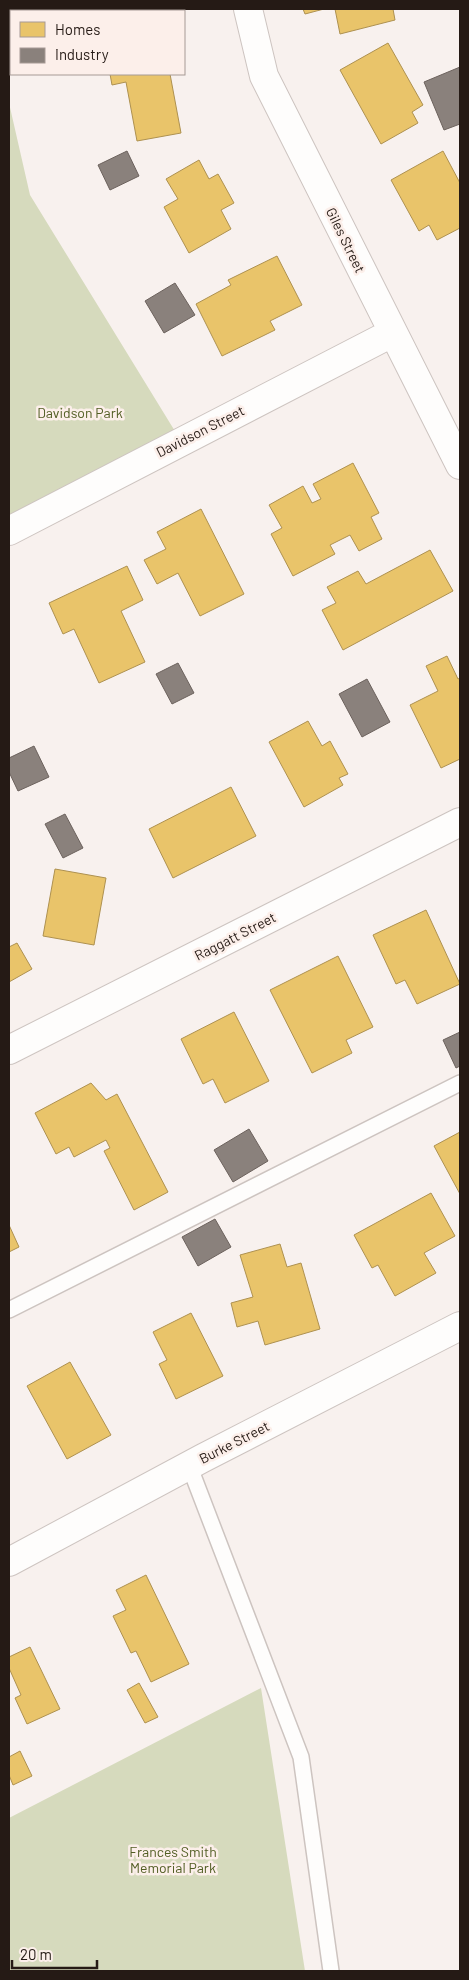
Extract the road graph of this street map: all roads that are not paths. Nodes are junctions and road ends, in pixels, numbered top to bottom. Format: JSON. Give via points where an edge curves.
{"nodes":[{"id":1,"x":248,"y":9,"type":"edge"},
{"id":2,"x":392,"y":333,"type":"junction"},
{"id":3,"x":460,"y":466,"type":"edge"},
{"id":4,"x":9,"y":530,"type":"edge"},
{"id":5,"x":460,"y":822,"type":"edge"},
{"id":6,"x":9,"y":1050,"type":"edge"},
{"id":7,"x":460,"y":1083,"type":"edge"},
{"id":8,"x":9,"y":1310,"type":"edge"},
{"id":9,"x":460,"y":1326,"type":"edge"},
{"id":10,"x":189,"y":1465,"type":"junction"},
{"id":11,"x":9,"y":1562,"type":"edge"},
{"id":12,"x":331,"y":1971,"type":"edge"}],
"edges":[{"from":1,"to":2,"type":"street","name":"Giles Street","via":[[264,76]]},
{"from":2,"to":3,"type":"street","name":"Giles Street"},
{"from":2,"to":4,"type":"street","name":"Davidson Street"},
{"from":5,"to":6,"type":"street","name":"Raggatt Street"},
{"from":7,"to":8,"type":"lane"},
{"from":9,"to":10,"type":"street","name":"Burke Street"},
{"from":10,"to":11,"type":"street","name":"Burke Street"},
{"from":10,"to":12,"type":"lane","via":[[301,1757]]}]}
